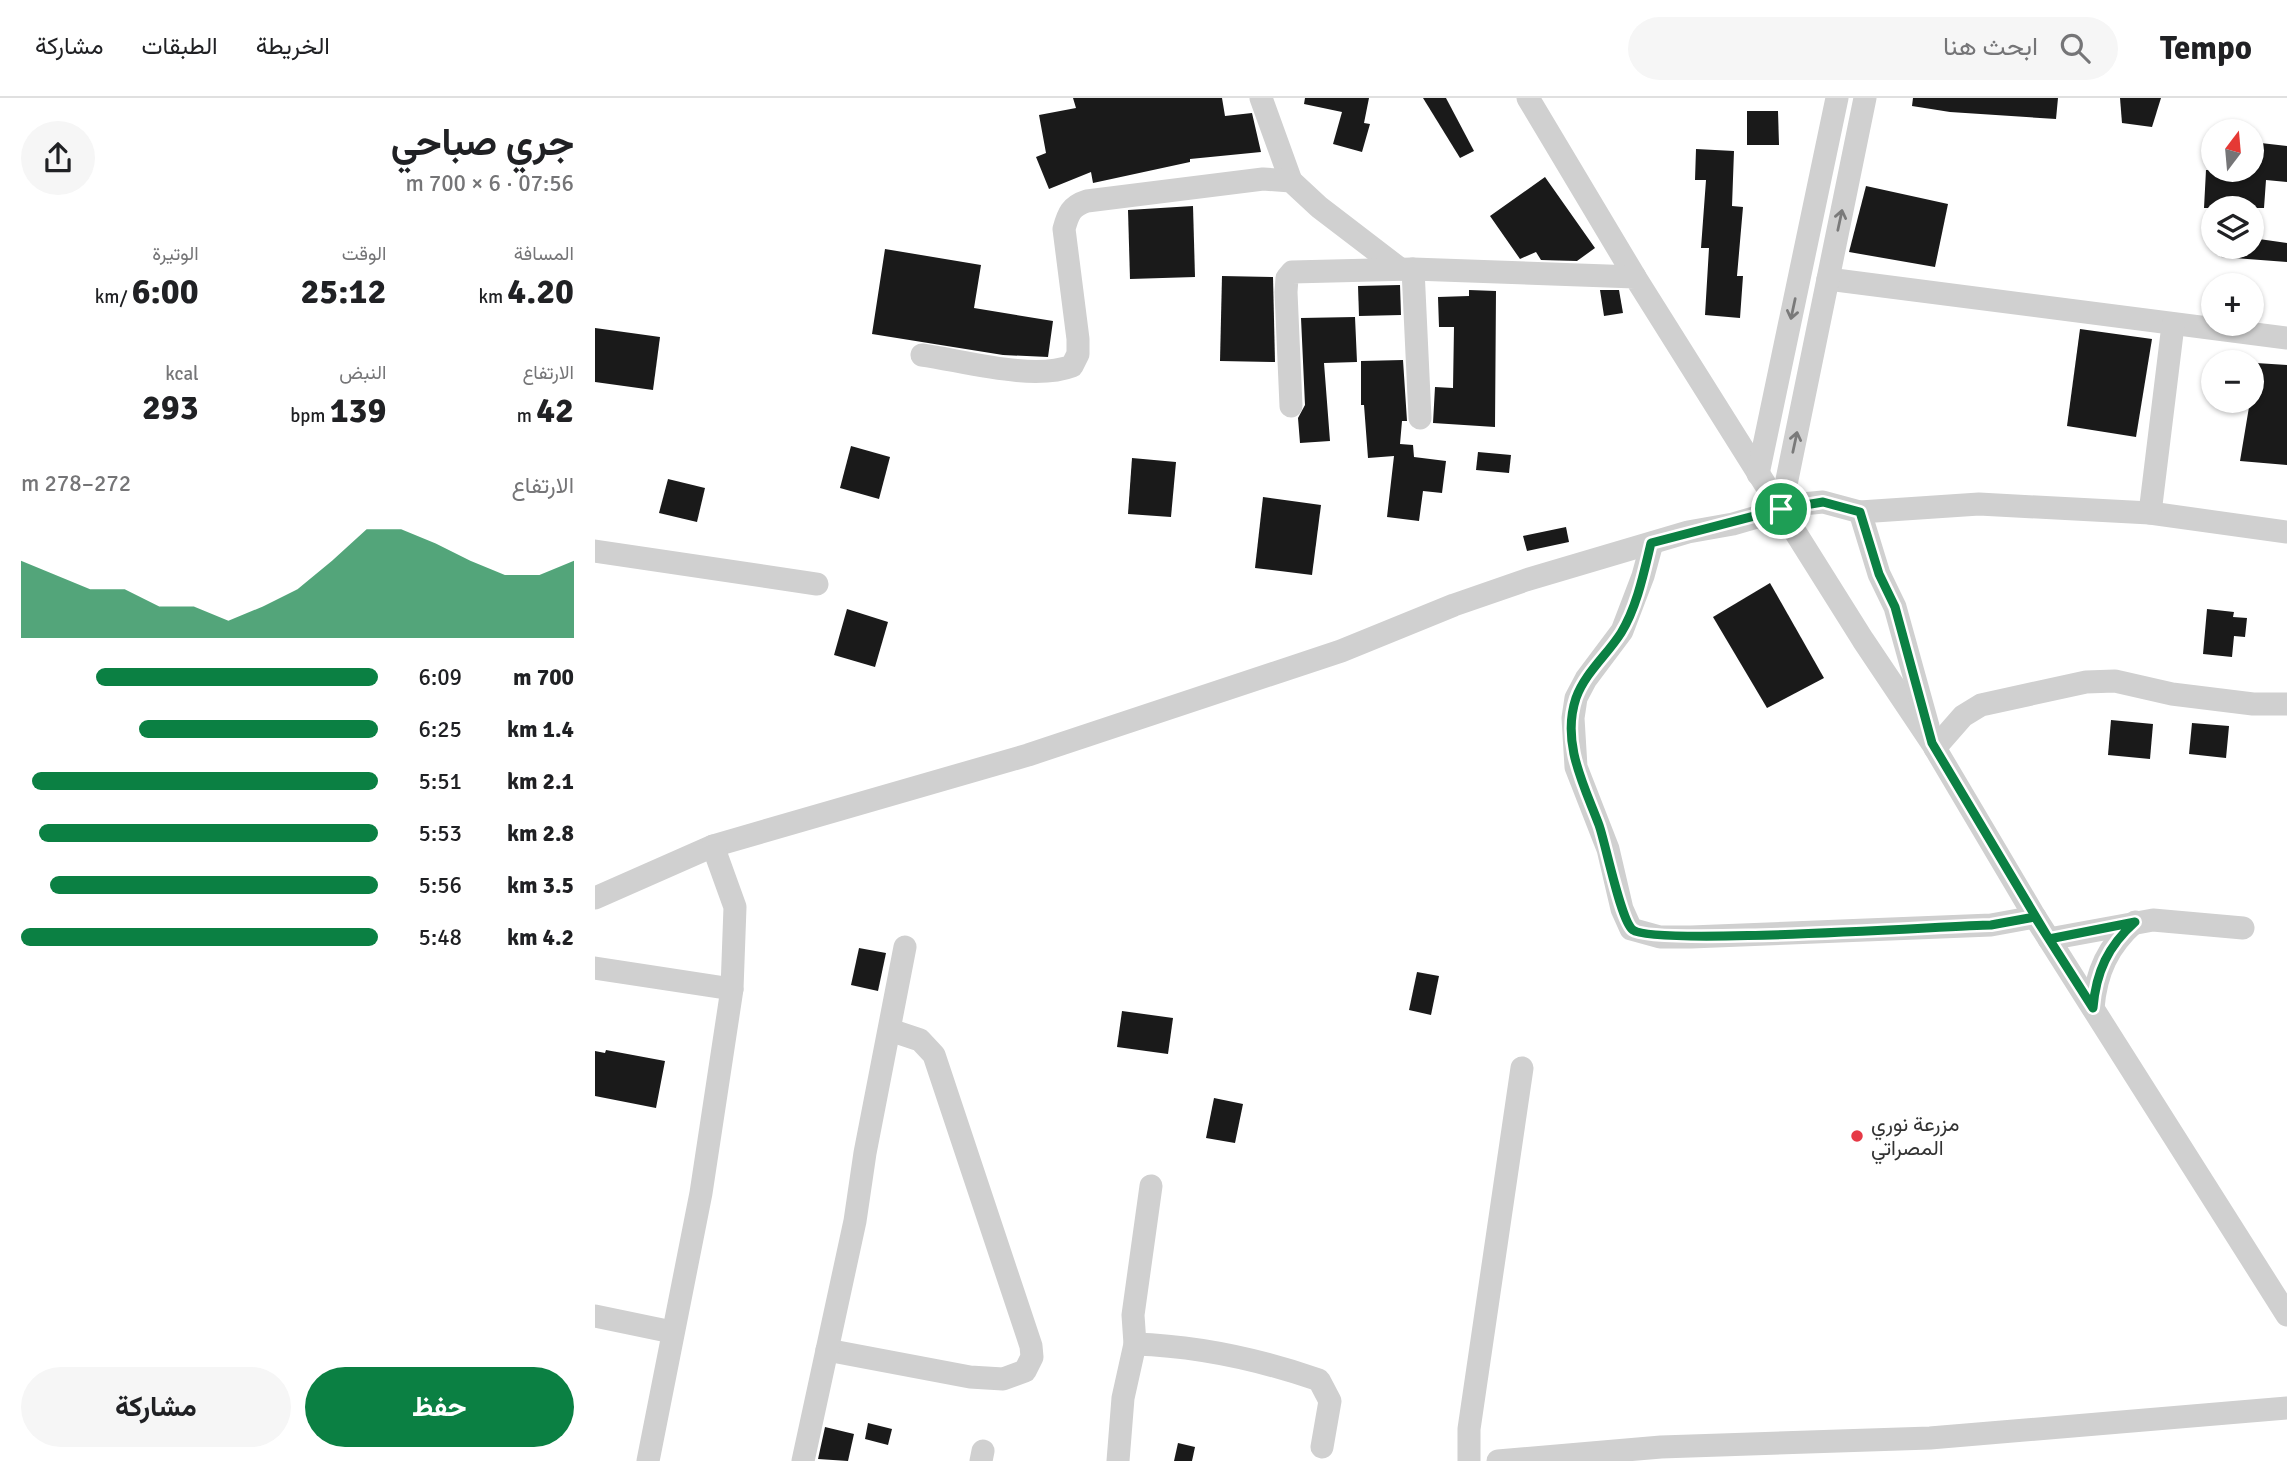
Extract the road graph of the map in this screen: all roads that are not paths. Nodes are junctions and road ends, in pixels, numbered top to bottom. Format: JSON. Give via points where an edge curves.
{"nodes":[{"id":1,"x":1261,"y":98,"type":"edge"},
{"id":2,"x":1528,"y":98,"type":"edge"},
{"id":3,"x":1837,"y":98,"type":"edge"},
{"id":4,"x":1865,"y":98,"type":"edge"},
{"id":5,"x":1291,"y":181,"type":"junction"},
{"id":6,"x":1407,"y":269,"type":"junction"},
{"id":7,"x":1635,"y":277,"type":"junction"},
{"id":8,"x":1828,"y":279,"type":"junction"},
{"id":9,"x":2173,"y":325,"type":"junction"},
{"id":10,"x":2287,"y":338,"type":"edge"},
{"id":11,"x":922,"y":355,"type":"dead end"},
{"id":12,"x":1291,"y":406,"type":"dead end"},
{"id":13,"x":1420,"y":418,"type":"dead end"},
{"id":14,"x":1758,"y":474,"type":"junction"},
{"id":15,"x":1781,"y":509,"type":"junction"},
{"id":16,"x":1860,"y":512,"type":"junction"},
{"id":17,"x":2150,"y":513,"type":"junction"},
{"id":18,"x":2287,"y":532,"type":"edge"},
{"id":19,"x":1651,"y":543,"type":"junction"},
{"id":20,"x":595,"y":551,"type":"edge"},
{"id":21,"x":817,"y":584,"type":"dead end"},
{"id":22,"x":2287,"y":704,"type":"edge"},
{"id":23,"x":1934,"y":746,"type":"junction"},
{"id":24,"x":713,"y":846,"type":"junction"},
{"id":25,"x":595,"y":898,"type":"edge"},
{"id":26,"x":2035,"y":917,"type":"junction"},
{"id":27,"x":2135,"y":922,"type":"junction"},
{"id":28,"x":2243,"y":928,"type":"dead end"},
{"id":29,"x":2049,"y":939,"type":"junction"},
{"id":30,"x":905,"y":947,"type":"dead end"},
{"id":31,"x":595,"y":968,"type":"edge"},
{"id":32,"x":732,"y":989,"type":"junction"},
{"id":33,"x":2093,"y":1008,"type":"junction"},
{"id":34,"x":890,"y":1030,"type":"junction"},
{"id":35,"x":1522,"y":1068,"type":"dead end"},
{"id":36,"x":1151,"y":1186,"type":"dead end"},
{"id":37,"x":2287,"y":1276,"type":"edge"},
{"id":38,"x":2263,"y":1278,"type":"junction"},
{"id":39,"x":2287,"y":1315,"type":"edge"},
{"id":40,"x":595,"y":1316,"type":"edge"},
{"id":41,"x":672,"y":1332,"type":"junction"},
{"id":42,"x":1135,"y":1344,"type":"junction"},
{"id":43,"x":827,"y":1350,"type":"junction"},
{"id":44,"x":2287,"y":1408,"type":"edge"},
{"id":45,"x":1322,"y":1447,"type":"dead end"},
{"id":46,"x":648,"y":1461,"type":"edge"},
{"id":47,"x":803,"y":1461,"type":"edge"},
{"id":48,"x":1118,"y":1461,"type":"edge"},
{"id":49,"x":1469,"y":1461,"type":"edge"},
{"id":50,"x":1498,"y":1461,"type":"edge"}],
"edges":[{"from":1,"to":5,"type":"street"},
{"from":2,"to":7,"type":"street"},
{"from":3,"to":14,"type":"street","one_way":true},
{"from":8,"to":4,"type":"street","one_way":true},
{"from":5,"to":6,"type":"street","via":[[1319,207]]},
{"from":5,"to":11,"type":"street","via":[[1263,179],[1074,205],[1064,229],[1079,339],[1072,366],[1035,372]]},
{"from":6,"to":7,"type":"street"},
{"from":6,"to":12,"type":"street","via":[[1292,272],[1287,278]]},
{"from":6,"to":13,"type":"street"},
{"from":7,"to":14,"type":"street"},
{"from":8,"to":9,"type":"street"},
{"from":15,"to":8,"type":"street","one_way":true},
{"from":9,"to":10,"type":"street"},
{"from":9,"to":17,"type":"street"},
{"from":14,"to":15,"type":"street"},
{"from":15,"to":16,"type":"street","via":[[1823,502]]},
{"from":15,"to":19,"type":"street"},
{"from":15,"to":23,"type":"street"},
{"from":16,"to":17,"type":"street","via":[[1979,503]]},
{"from":16,"to":23,"type":"street","via":[[1879,574],[1895,607]]},
{"from":17,"to":18,"type":"street"},
{"from":19,"to":24,"type":"street","via":[[1514,584],[1303,664],[1015,760]]},
{"from":19,"to":26,"type":"street","via":[[1622,631],[1586,679],[1573,718],[1576,767],[1608,849],[1631,929],[1660,937],[1691,937],[1991,925]]},
{"from":20,"to":21,"type":"street"},
{"from":22,"to":23,"type":"street","via":[[2172,694],[2115,681],[2086,682],[1981,705],[1963,716]]},
{"from":23,"to":26,"type":"street"},
{"from":24,"to":25,"type":"street"},
{"from":24,"to":32,"type":"street","via":[[735,907]]},
{"from":26,"to":29,"type":"street"},
{"from":27,"to":28,"type":"street"},
{"from":27,"to":29,"type":"street"},
{"from":27,"to":33,"type":"street","via":[[2107,954]]},
{"from":29,"to":33,"type":"street"},
{"from":30,"to":34,"type":"street"},
{"from":31,"to":32,"type":"street"},
{"from":32,"to":41,"type":"street","via":[[703,1179]]},
{"from":33,"to":38,"type":"street"},
{"from":34,"to":43,"type":"street"},
{"from":34,"to":43,"type":"street","via":[[920,1040],[934,1055],[1032,1357],[1025,1371],[1003,1379]]},
{"from":35,"to":49,"type":"street","via":[[1469,1429]]},
{"from":36,"to":42,"type":"street","via":[[1133,1315]]},
{"from":37,"to":38,"type":"street"},
{"from":38,"to":39,"type":"street"},
{"from":40,"to":41,"type":"street"},
{"from":41,"to":46,"type":"street"},
{"from":42,"to":45,"type":"street","via":[[1214,1354],[1319,1380],[1330,1401]]},
{"from":42,"to":48,"type":"street","via":[[1123,1398]]},
{"from":43,"to":47,"type":"street"},
{"from":44,"to":50,"type":"street","via":[[1930,1438],[1661,1447]]}]}
